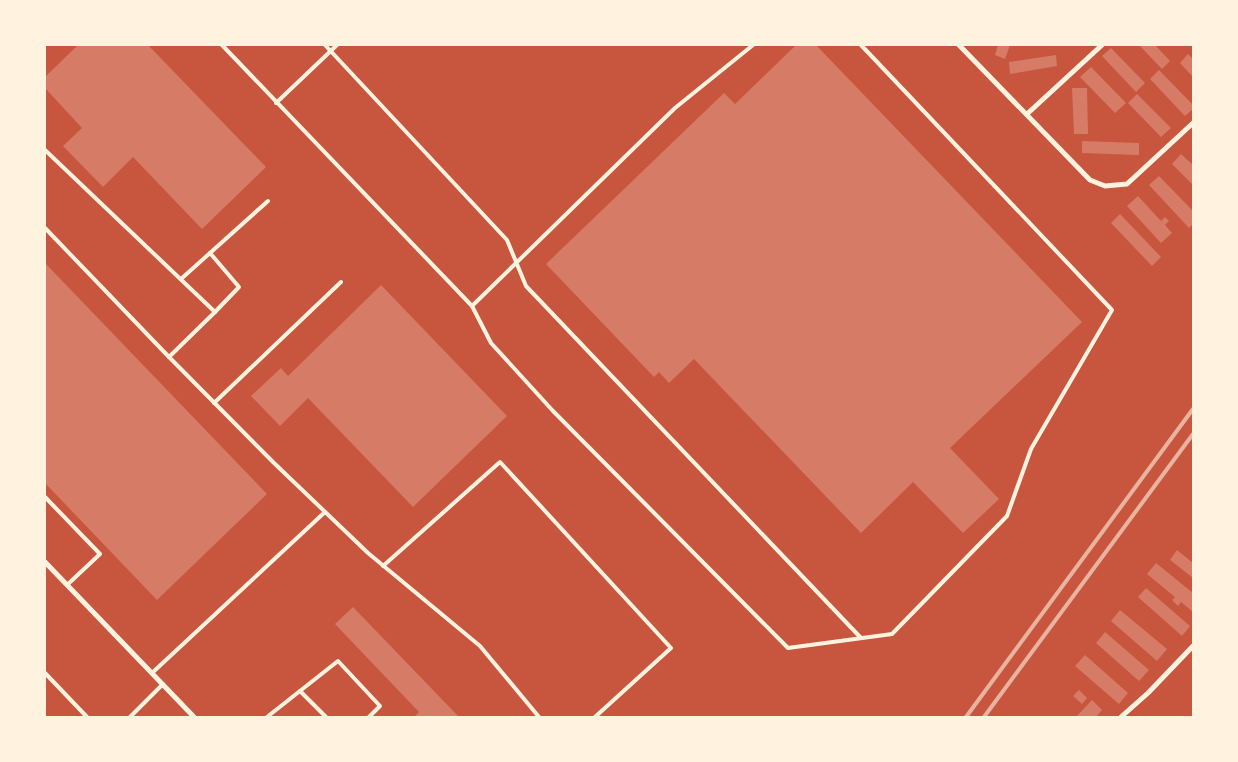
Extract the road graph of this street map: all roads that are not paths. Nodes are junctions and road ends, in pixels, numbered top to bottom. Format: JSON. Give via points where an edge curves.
{"nodes":[{"id":1,"x":222,"y":45,"type":"edge"},
{"id":2,"x":325,"y":45,"type":"edge"},
{"id":3,"x":337,"y":45,"type":"edge"},
{"id":4,"x":753,"y":45,"type":"edge"},
{"id":5,"x":861,"y":45,"type":"edge"},
{"id":6,"x":959,"y":45,"type":"edge"},
{"id":7,"x":1102,"y":45,"type":"edge"},
{"id":8,"x":331,"y":51,"type":"junction"},
{"id":9,"x":276,"y":103,"type":"junction"},
{"id":10,"x":1027,"y":114,"type":"junction"},
{"id":11,"x":1193,"y":123,"type":"edge"},
{"id":12,"x":45,"y":150,"type":"edge"},
{"id":13,"x":268,"y":201,"type":"dead end"},
{"id":14,"x":45,"y":228,"type":"edge"},
{"id":15,"x":210,"y":253,"type":"junction"},
{"id":16,"x":517,"y":262,"type":"junction"},
{"id":17,"x":181,"y":280,"type":"junction"},
{"id":18,"x":341,"y":282,"type":"dead end"},
{"id":19,"x":472,"y":306,"type":"junction"},
{"id":20,"x":215,"y":312,"type":"junction"},
{"id":21,"x":169,"y":357,"type":"junction"},
{"id":22,"x":214,"y":403,"type":"junction"},
{"id":23,"x":45,"y":497,"type":"edge"},
{"id":24,"x":325,"y":512,"type":"junction"},
{"id":25,"x":45,"y":562,"type":"edge"},
{"id":26,"x":383,"y":566,"type":"junction"},
{"id":27,"x":67,"y":585,"type":"junction"},
{"id":28,"x":861,"y":638,"type":"junction"},
{"id":29,"x":1193,"y":646,"type":"edge"},
{"id":30,"x":45,"y":673,"type":"edge"},
{"id":31,"x":152,"y":673,"type":"junction"},
{"id":32,"x":163,"y":684,"type":"junction"},
{"id":33,"x":300,"y":692,"type":"junction"},
{"id":34,"x":87,"y":717,"type":"edge"},
{"id":35,"x":130,"y":717,"type":"edge"},
{"id":36,"x":194,"y":717,"type":"edge"},
{"id":37,"x":267,"y":717,"type":"edge"},
{"id":38,"x":326,"y":717,"type":"edge"},
{"id":39,"x":369,"y":717,"type":"edge"},
{"id":40,"x":539,"y":717,"type":"edge"},
{"id":41,"x":595,"y":717,"type":"edge"},
{"id":42,"x":1122,"y":717,"type":"edge"}],
"edges":[{"from":1,"to":9,"type":"lane"},
{"from":2,"to":8,"type":"lane"},
{"from":3,"to":8,"type":"lane"},
{"from":4,"to":16,"type":"lane","via":[[675,108]]},
{"from":5,"to":28,"type":"lane","via":[[1112,310],[1031,449],[1007,516],[892,634]]},
{"from":6,"to":10,"type":"street"},
{"from":7,"to":10,"type":"street"},
{"from":8,"to":9,"type":"lane"},
{"from":8,"to":16,"type":"lane","via":[[507,240]]},
{"from":9,"to":19,"type":"lane"},
{"from":10,"to":11,"type":"street","via":[[1090,180],[1105,186],[1127,184]]},
{"from":12,"to":17,"type":"lane"},
{"from":13,"to":15,"type":"lane"},
{"from":14,"to":21,"type":"lane"},
{"from":15,"to":17,"type":"lane"},
{"from":15,"to":20,"type":"lane","via":[[239,287]]},
{"from":16,"to":19,"type":"lane"},
{"from":16,"to":28,"type":"lane","via":[[526,286]]},
{"from":17,"to":20,"type":"lane"},
{"from":18,"to":22,"type":"lane"},
{"from":19,"to":28,"type":"lane","via":[[491,343],[553,411],[788,648]]},
{"from":20,"to":21,"type":"lane"},
{"from":21,"to":22,"type":"lane"},
{"from":22,"to":24,"type":"lane"},
{"from":23,"to":27,"type":"lane","via":[[100,554]]},
{"from":24,"to":26,"type":"lane"},
{"from":24,"to":31,"type":"lane"},
{"from":25,"to":27,"type":"street"},
{"from":26,"to":40,"type":"lane","via":[[480,646]]},
{"from":26,"to":41,"type":"lane","via":[[500,462],[671,648]]},
{"from":27,"to":31,"type":"street"},
{"from":29,"to":42,"type":"street"},
{"from":30,"to":34,"type":"lane"},
{"from":31,"to":32,"type":"street"},
{"from":32,"to":35,"type":"lane"},
{"from":32,"to":36,"type":"street"},
{"from":33,"to":37,"type":"lane"},
{"from":33,"to":38,"type":"lane"},
{"from":33,"to":39,"type":"lane","via":[[338,660],[380,706]]}]}
